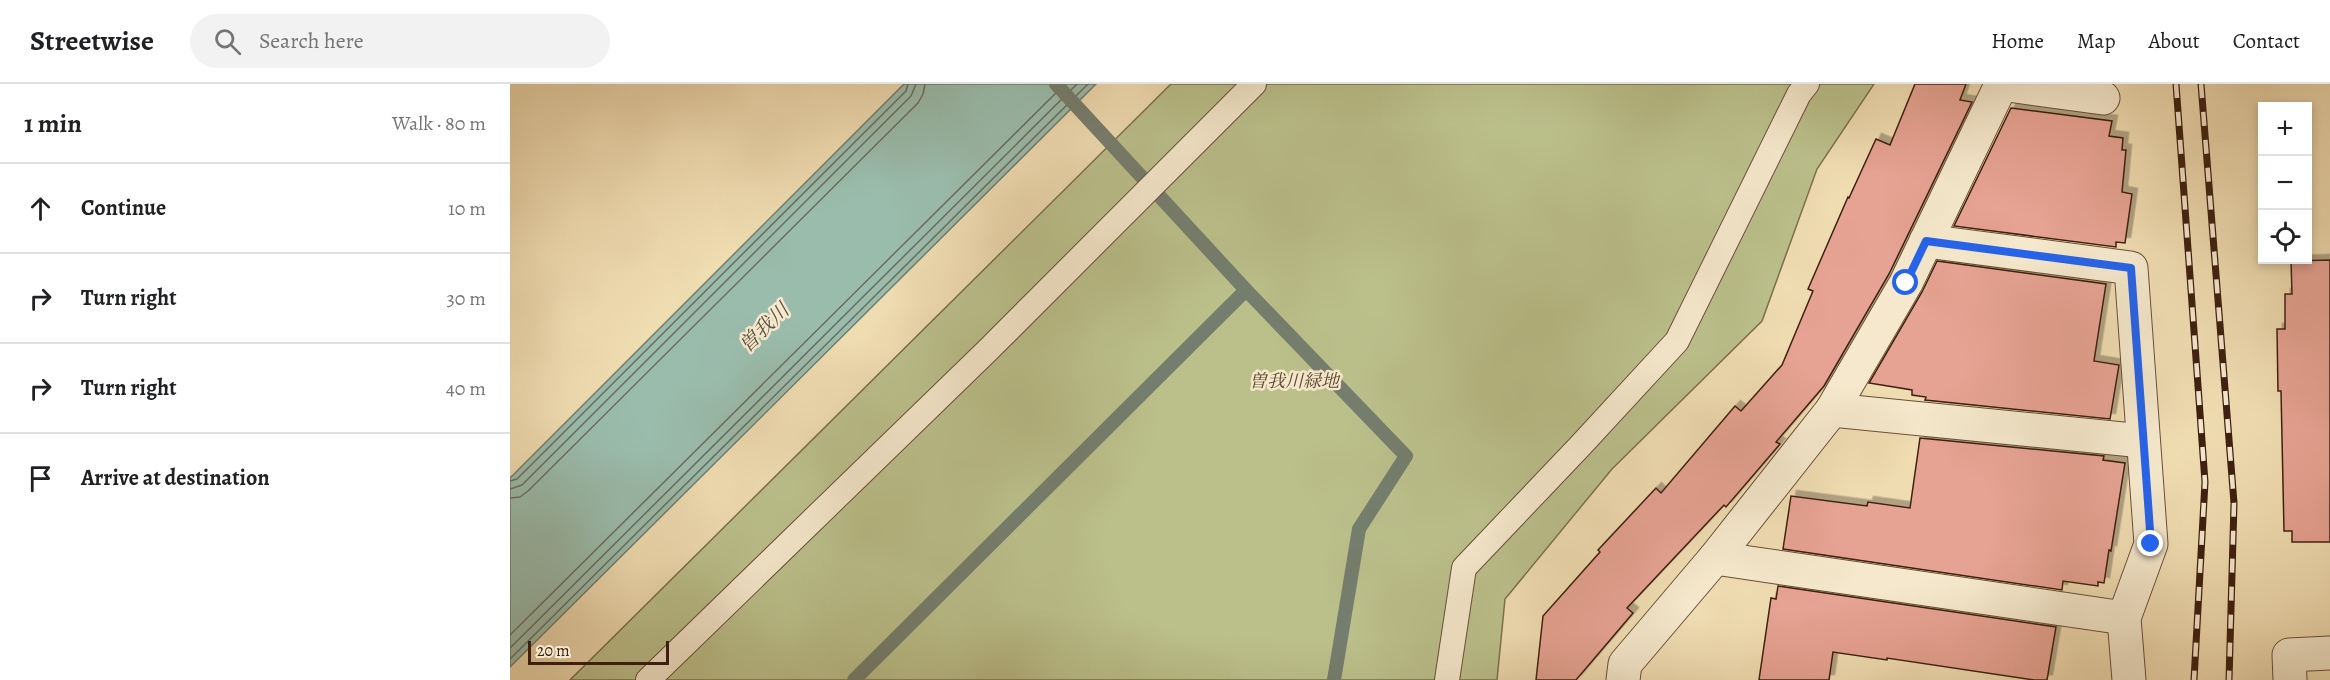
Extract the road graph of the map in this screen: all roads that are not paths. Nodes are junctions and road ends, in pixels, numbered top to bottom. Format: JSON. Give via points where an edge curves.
{"nodes":[{"id":1,"x":1254,"y":84,"type":"edge"},
{"id":2,"x":1807,"y":84,"type":"edge"},
{"id":3,"x":2001,"y":85,"type":"edge"},
{"id":4,"x":2103,"y":98,"type":"dead end"},
{"id":5,"x":1926,"y":241,"type":"junction"},
{"id":6,"x":1832,"y":410,"type":"junction"},
{"id":7,"x":2144,"y":441,"type":"junction"},
{"id":8,"x":1715,"y":558,"type":"junction"},
{"id":9,"x":2124,"y":618,"type":"junction"},
{"id":10,"x":2330,"y":653,"type":"edge"},
{"id":11,"x":648,"y":680,"type":"edge"},
{"id":12,"x":1447,"y":680,"type":"edge"},
{"id":13,"x":1623,"y":680,"type":"edge"},
{"id":14,"x":2129,"y":680,"type":"edge"},
{"id":15,"x":2290,"y":680,"type":"edge"}],
"edges":[{"from":1,"to":11,"type":"lane","via":[[988,351]]},
{"from":2,"to":12,"type":"lane","via":[[1677,341],[1464,568]]},
{"from":3,"to":4,"type":"street"},
{"from":3,"to":5,"type":"street"},
{"from":5,"to":6,"type":"street"},
{"from":5,"to":7,"type":"street","via":[[2131,268]]},
{"from":6,"to":7,"type":"street"},
{"from":6,"to":8,"type":"street"},
{"from":7,"to":9,"type":"street","via":[[2151,544]]},
{"from":8,"to":9,"type":"street"},
{"from":8,"to":13,"type":"street","via":[[1625,664]]},
{"from":9,"to":14,"type":"street"},
{"from":10,"to":15,"type":"street","via":[[2289,655]]}]}
